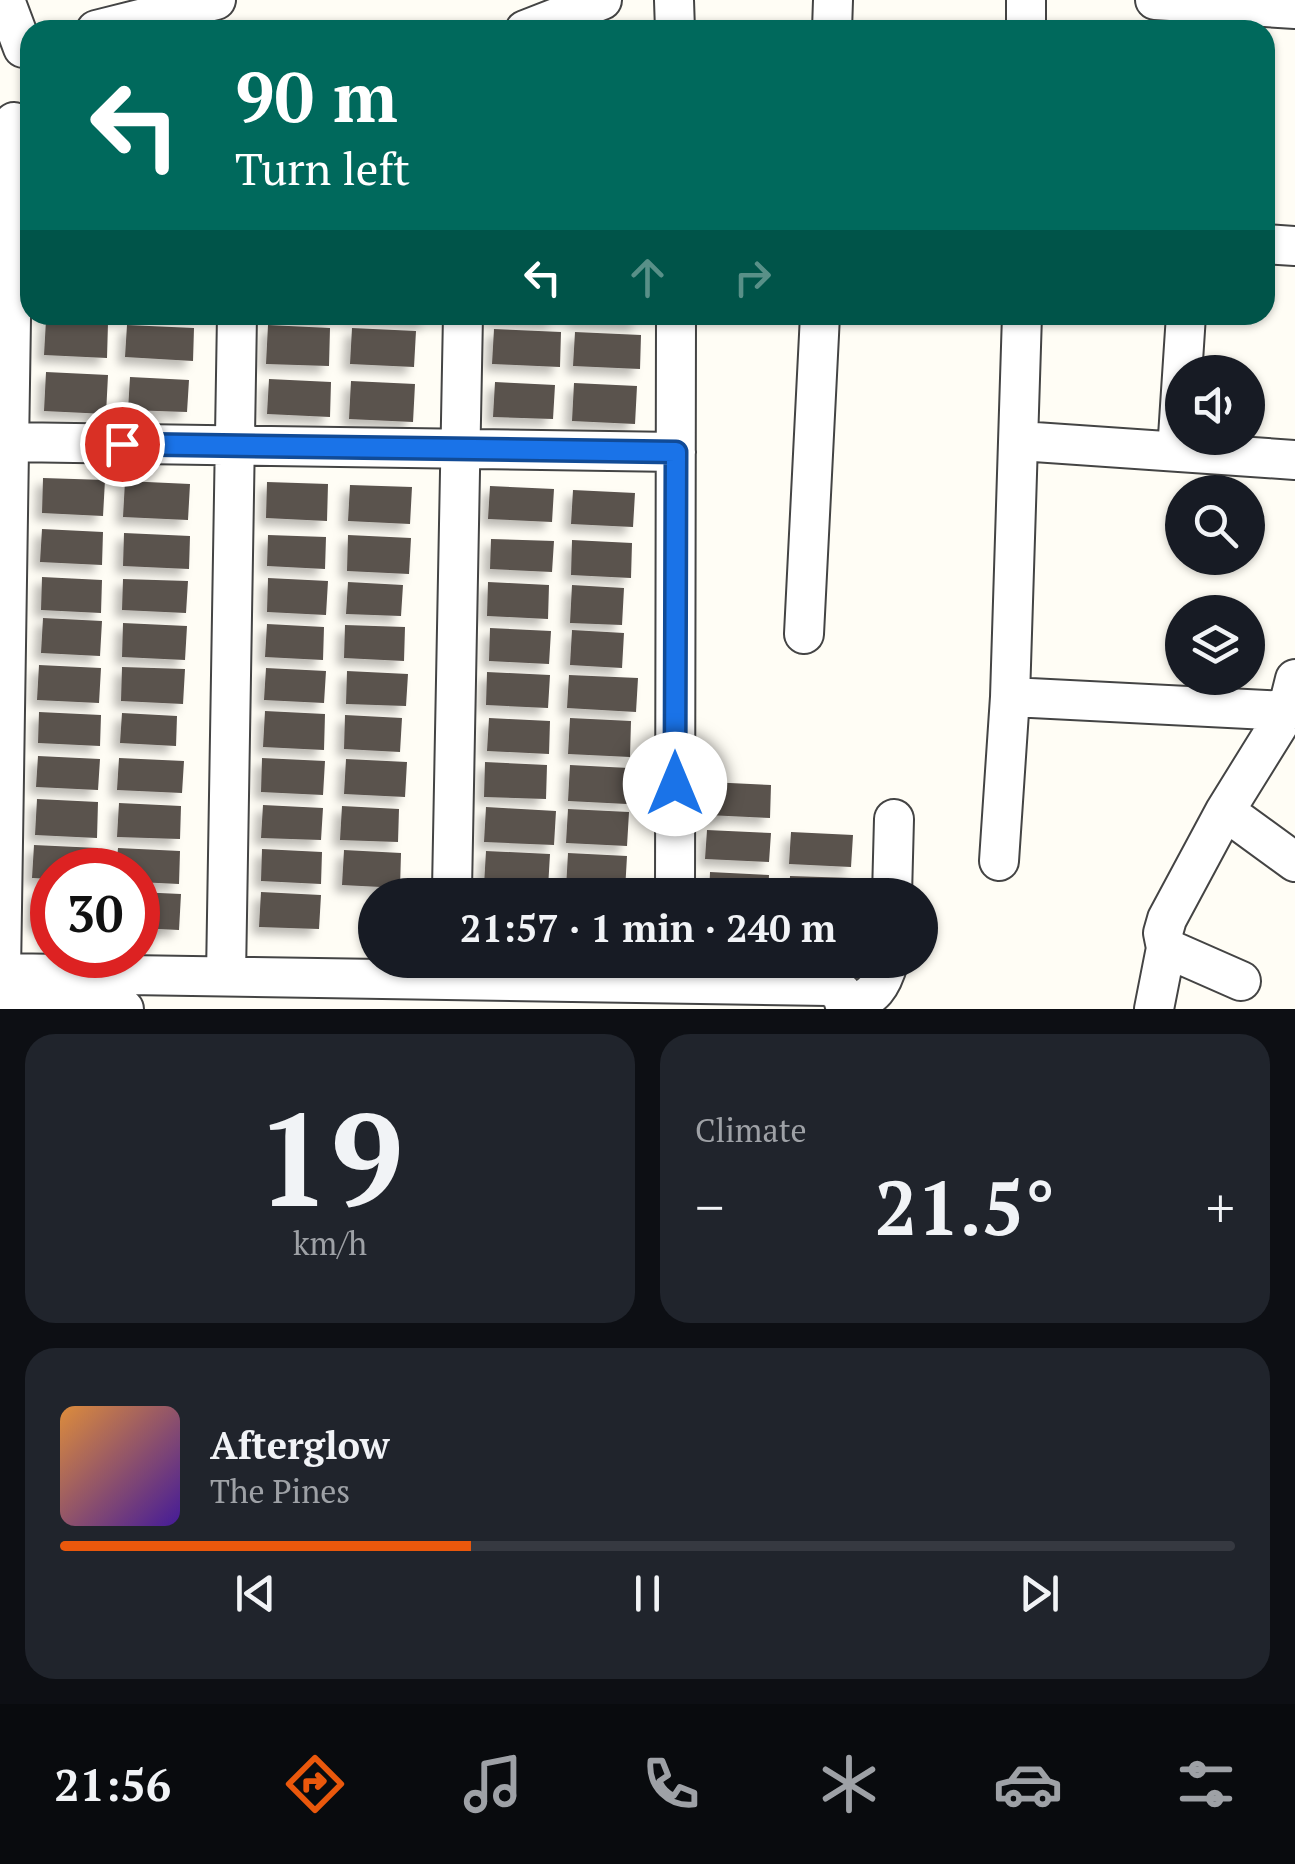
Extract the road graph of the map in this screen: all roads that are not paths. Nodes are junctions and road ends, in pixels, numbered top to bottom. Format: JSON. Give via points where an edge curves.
{"nodes":[{"id":1,"x":5,"y":0,"type":"edge"},
{"id":2,"x":216,"y":0,"type":"edge"},
{"id":3,"x":602,"y":0,"type":"edge"},
{"id":4,"x":1154,"y":0,"type":"edge"},
{"id":5,"x":1295,"y":9,"type":"edge"},
{"id":6,"x":136,"y":20,"type":"edge"},
{"id":7,"x":551,"y":20,"type":"edge"},
{"id":8,"x":18,"y":49,"type":"edge"},
{"id":9,"x":14,"y":122,"type":"dead end"},
{"id":10,"x":237,"y":325,"type":"edge"},
{"id":11,"x":463,"y":325,"type":"edge"},
{"id":12,"x":676,"y":325,"type":"edge"},
{"id":13,"x":819,"y":325,"type":"edge"},
{"id":14,"x":1022,"y":325,"type":"edge"},
{"id":15,"x":1185,"y":325,"type":"edge"},
{"id":16,"x":1183,"y":355,"type":"edge"},
{"id":17,"x":9,"y":442,"type":"junction"},
{"id":18,"x":1020,"y":442,"type":"junction"},
{"id":19,"x":234,"y":446,"type":"junction"},
{"id":20,"x":460,"y":449,"type":"junction"},
{"id":21,"x":1165,"y":451,"type":"edge"},
{"id":22,"x":676,"y":452,"type":"junction"},
{"id":23,"x":1221,"y":455,"type":"edge"},
{"id":24,"x":1295,"y":460,"type":"edge"},
{"id":25,"x":4,"y":634,"type":"edge"},
{"id":26,"x":804,"y":634,"type":"dead end"},
{"id":27,"x":1291,"y":695,"type":"edge"},
{"id":28,"x":1010,"y":698,"type":"junction"},
{"id":29,"x":1225,"y":811,"type":"junction"},
{"id":30,"x":894,"y":819,"type":"dead end"},
{"id":31,"x":999,"y":860,"type":"dead end"},
{"id":32,"x":1295,"y":862,"type":"edge"},
{"id":33,"x":452,"y":878,"type":"edge"},
{"id":34,"x":675,"y":878,"type":"edge"},
{"id":35,"x":892,"y":878,"type":"edge"},
{"id":36,"x":1166,"y":948,"type":"junction"},
{"id":37,"x":0,"y":972,"type":"edge"},
{"id":38,"x":226,"y":976,"type":"junction"},
{"id":39,"x":885,"y":978,"type":"edge"},
{"id":40,"x":1241,"y":980,"type":"dead end"},
{"id":41,"x":675,"y":984,"type":"edge"},
{"id":42,"x":322,"y":993,"type":"edge"},
{"id":43,"x":123,"y":998,"type":"edge"},
{"id":44,"x":0,"y":1007,"type":"edge"},
{"id":45,"x":846,"y":1007,"type":"edge"},
{"id":46,"x":1154,"y":1009,"type":"edge"}],
"edges":[{"from":1,"to":8,"type":"street"},
{"from":2,"to":6,"type":"street"},
{"from":3,"to":7,"type":"street"},
{"from":4,"to":5,"type":"street"},
{"from":9,"to":17,"type":"street"},
{"from":10,"to":19,"type":"street"},
{"from":11,"to":20,"type":"street"},
{"from":12,"to":22,"type":"street"},
{"from":13,"to":26,"type":"street"},
{"from":14,"to":18,"type":"street"},
{"from":15,"to":16,"type":"street"},
{"from":17,"to":19,"type":"street"},
{"from":17,"to":25,"type":"street"},
{"from":18,"to":21,"type":"street"},
{"from":18,"to":28,"type":"street"},
{"from":19,"to":20,"type":"street"},
{"from":19,"to":38,"type":"street"},
{"from":20,"to":22,"type":"street"},
{"from":20,"to":33,"type":"street"},
{"from":22,"to":34,"type":"street"},
{"from":23,"to":24,"type":"street"},
{"from":25,"to":37,"type":"street"},
{"from":27,"to":28,"type":"street"},
{"from":27,"to":29,"type":"street"},
{"from":28,"to":31,"type":"street"},
{"from":29,"to":32,"type":"street"},
{"from":29,"to":36,"type":"street","via":[[1167,918]]},
{"from":30,"to":35,"type":"street"},
{"from":36,"to":40,"type":"street"},
{"from":36,"to":46,"type":"street"},
{"from":37,"to":43,"type":"street"},
{"from":38,"to":42,"type":"street"},
{"from":38,"to":43,"type":"street"},
{"from":39,"to":45,"type":"street","via":[[866,1001]]},
{"from":41,"to":42,"type":"street"},
{"from":41,"to":45,"type":"street","via":[[828,986],[841,992]]},
{"from":43,"to":44,"type":"street"}]}
